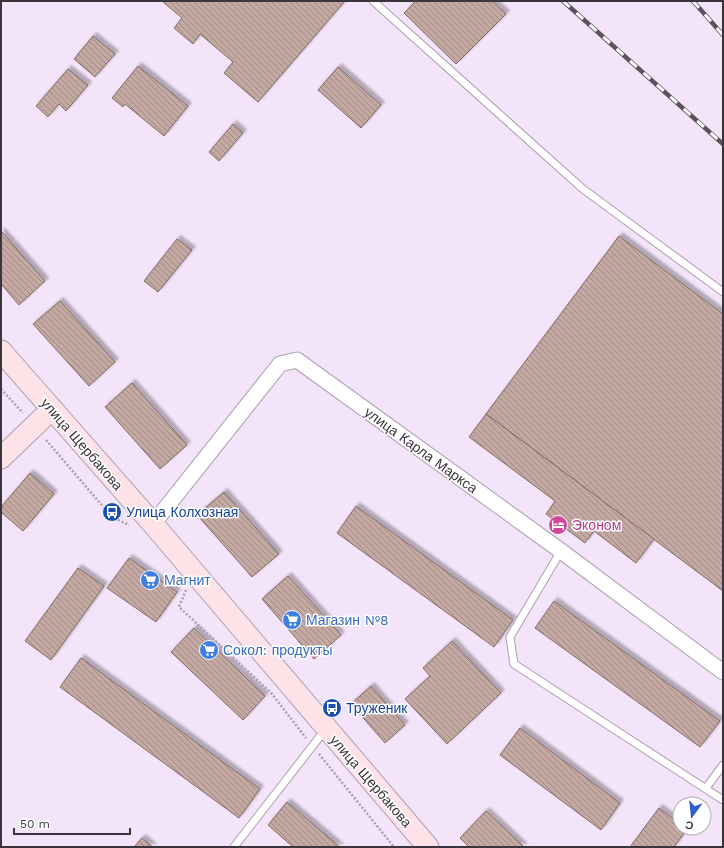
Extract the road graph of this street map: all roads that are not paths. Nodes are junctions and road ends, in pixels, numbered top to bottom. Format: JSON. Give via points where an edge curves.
{"nodes":[{"id":1,"x":373,"y":1,"type":"edge"},
{"id":2,"x":723,"y":292,"type":"edge"},
{"id":3,"x":1,"y":351,"type":"edge"},
{"id":4,"x":52,"y":409,"type":"junction"},
{"id":5,"x":1,"y":458,"type":"edge"},
{"id":6,"x":153,"y":524,"type":"junction"},
{"id":7,"x":561,"y":551,"type":"junction"},
{"id":8,"x":723,"y":672,"type":"edge"},
{"id":9,"x":326,"y":729,"type":"junction"},
{"id":10,"x":723,"y":765,"type":"edge"},
{"id":11,"x":706,"y":788,"type":"junction"},
{"id":12,"x":723,"y":800,"type":"edge"},
{"id":13,"x":234,"y":847,"type":"edge"},
{"id":14,"x":428,"y":847,"type":"edge"}],
"edges":[{"from":1,"to":2,"type":"lane","via":[[583,189]]},
{"from":3,"to":4,"type":"main road","name":"улица Щербакова"},
{"from":4,"to":5,"type":"main road"},
{"from":4,"to":6,"type":"main road","name":"улица Щербакова"},
{"from":6,"to":7,"type":"street","name":"улица Карла Маркса","via":[[280,364],[297,360]]},
{"from":6,"to":9,"type":"main road","name":"улица Щербакова"},
{"from":7,"to":8,"type":"street","name":"улица Карла Маркса"},
{"from":7,"to":11,"type":"lane","via":[[510,637],[514,664]]},
{"from":9,"to":13,"type":"lane"},
{"from":9,"to":14,"type":"main road","name":"улица Щербакова"},
{"from":10,"to":11,"type":"lane"},
{"from":11,"to":12,"type":"lane"}]}
